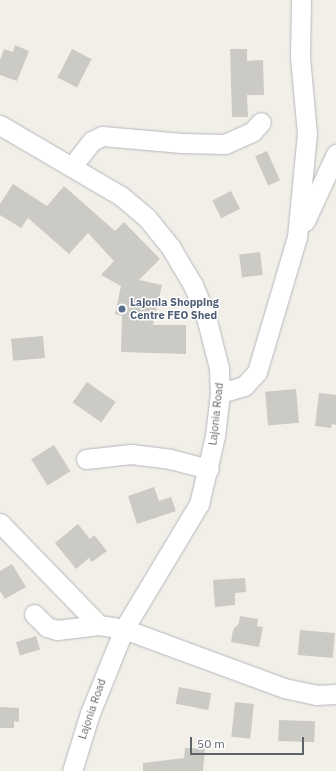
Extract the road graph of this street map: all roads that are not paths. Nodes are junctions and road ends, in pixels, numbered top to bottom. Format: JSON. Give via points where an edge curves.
{"nodes":[{"id":1,"x":301,"y":0,"type":"edge"},
{"id":2,"x":260,"y":122,"type":"dead end"},
{"id":3,"x":0,"y":125,"type":"edge"},
{"id":4,"x":336,"y":154,"type":"edge"},
{"id":5,"x":73,"y":166,"type":"junction"},
{"id":6,"x":297,"y":236,"type":"junction"},
{"id":7,"x":220,"y":393,"type":"junction"},
{"id":8,"x":86,"y":459,"type":"dead end"},
{"id":9,"x":209,"y":470,"type":"junction"},
{"id":10,"x":0,"y":523,"type":"edge"},
{"id":11,"x":34,"y":614,"type":"dead end"},
{"id":12,"x":99,"y":625,"type":"junction"},
{"id":13,"x":124,"y":629,"type":"junction"},
{"id":14,"x":336,"y":694,"type":"edge"},
{"id":15,"x":72,"y":771,"type":"edge"}],
"edges":[{"from":1,"to":6,"type":"street","via":[[300,57],[307,134]]},
{"from":2,"to":5,"type":"street","via":[[252,132],[225,144],[102,136],[92,141]]},
{"from":3,"to":5,"type":"street","name":"Lajonia Road"},
{"from":4,"to":6,"type":"street"},
{"from":5,"to":7,"type":"street","name":"Lajonia Road","via":[[121,196],[146,218],[171,248],[193,285],[205,313],[219,368]]},
{"from":6,"to":7,"type":"street","via":[[257,372],[244,386]]},
{"from":7,"to":9,"type":"street","name":"Lajonia Road"},
{"from":8,"to":9,"type":"street","via":[[131,454],[170,459]]},
{"from":9,"to":13,"type":"street","name":"Lajonia Road","via":[[199,504],[189,524]]},
{"from":10,"to":12,"type":"street"},
{"from":11,"to":12,"type":"street","via":[[47,627],[57,630]]},
{"from":12,"to":13,"type":"street"},
{"from":13,"to":14,"type":"street","via":[[284,688],[316,695]]},
{"from":13,"to":15,"type":"street","name":"Lajonia Road","via":[[90,713]]}]}
